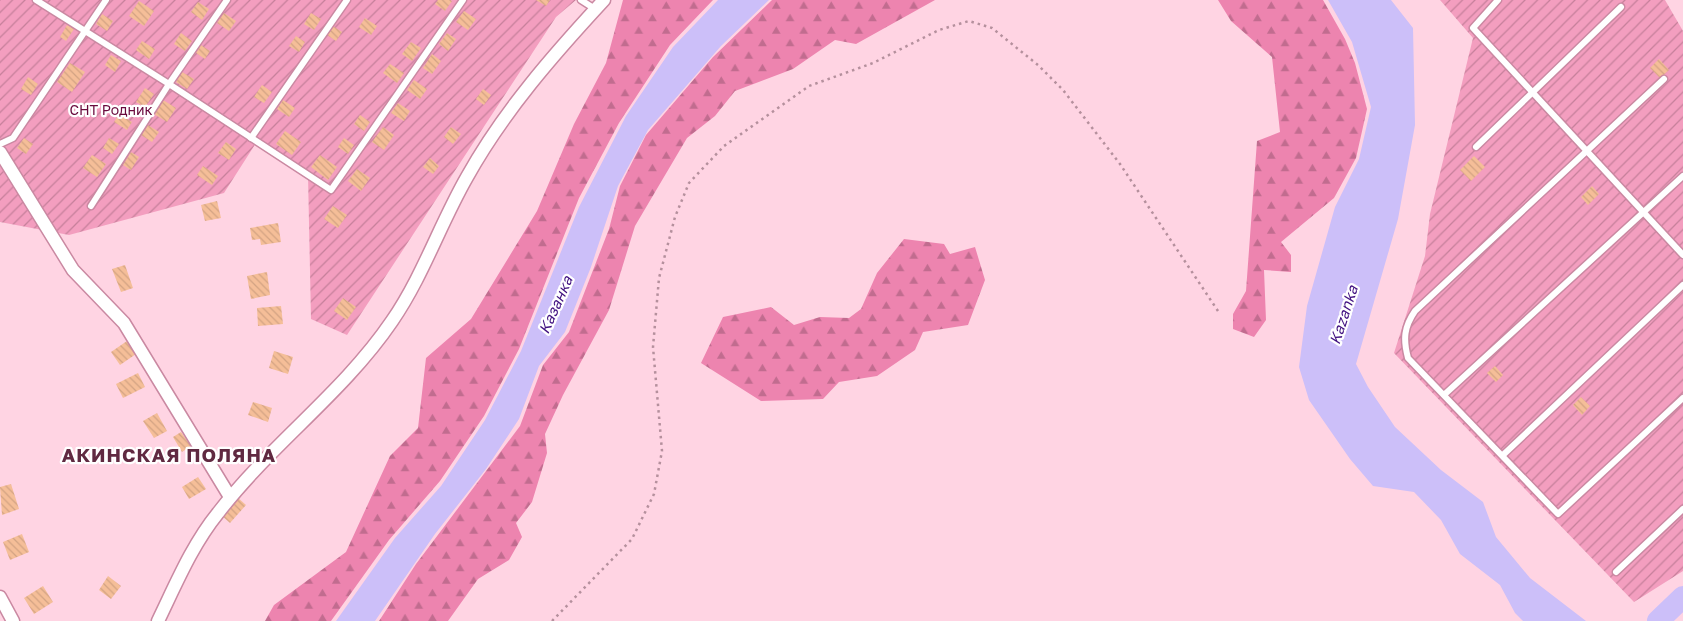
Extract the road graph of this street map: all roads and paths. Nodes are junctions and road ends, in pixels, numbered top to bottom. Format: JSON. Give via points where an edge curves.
{"nodes":[{"id":1,"x":36,"y":0,"type":"edge"},
{"id":2,"x":106,"y":0,"type":"edge"},
{"id":3,"x":227,"y":0,"type":"edge"},
{"id":4,"x":347,"y":0,"type":"edge"},
{"id":5,"x":463,"y":0,"type":"edge"},
{"id":6,"x":581,"y":0,"type":"edge"},
{"id":7,"x":1498,"y":0,"type":"edge"},
{"id":8,"x":600,"y":5,"type":"edge"},
{"id":9,"x":1621,"y":7,"type":"dead end"},
{"id":10,"x":85,"y":31,"type":"junction"},
{"id":11,"x":1664,"y":79,"type":"dead end"},
{"id":12,"x":169,"y":84,"type":"junction"},
{"id":13,"x":1532,"y":93,"type":"junction"},
{"id":14,"x":251,"y":138,"type":"junction"},
{"id":15,"x":0,"y":144,"type":"edge"},
{"id":16,"x":1476,"y":147,"type":"dead end"},
{"id":17,"x":0,"y":152,"type":"edge"},
{"id":18,"x":1587,"y":152,"type":"junction"},
{"id":19,"x":1683,"y":176,"type":"edge"},
{"id":20,"x":91,"y":206,"type":"dead end"},
{"id":21,"x":1644,"y":212,"type":"junction"},
{"id":22,"x":1683,"y":255,"type":"edge"},
{"id":23,"x":1683,"y":285,"type":"edge"},
{"id":24,"x":1220,"y":314,"type":"dead end"},
{"id":25,"x":1445,"y":394,"type":"junction"},
{"id":26,"x":1683,"y":398,"type":"edge"},
{"id":27,"x":1503,"y":455,"type":"junction"},
{"id":28,"x":230,"y":497,"type":"junction"},
{"id":29,"x":1683,"y":509,"type":"edge"},
{"id":30,"x":1616,"y":572,"type":"dead end"},
{"id":31,"x":0,"y":597,"type":"edge"},
{"id":32,"x":13,"y":621,"type":"edge"},
{"id":33,"x":158,"y":621,"type":"edge"},
{"id":34,"x":552,"y":621,"type":"edge"}],
"edges":[{"from":1,"to":10,"type":"lane"},
{"from":2,"to":10,"type":"lane"},
{"from":3,"to":12,"type":"lane"},
{"from":4,"to":14,"type":"lane"},
{"from":5,"to":14,"type":"lane","via":[[331,190]]},
{"from":6,"to":8,"type":"lane"},
{"from":7,"to":13,"type":"lane","via":[[1472,28]]},
{"from":8,"to":28,"type":"street","via":[[554,55],[467,177],[416,282],[368,354]]},
{"from":9,"to":13,"type":"lane"},
{"from":10,"to":12,"type":"lane"},
{"from":10,"to":15,"type":"lane","via":[[13,138]]},
{"from":11,"to":18,"type":"lane"},
{"from":12,"to":14,"type":"lane"},
{"from":12,"to":20,"type":"lane"},
{"from":13,"to":16,"type":"lane"},
{"from":13,"to":18,"type":"lane"},
{"from":17,"to":28,"type":"street","via":[[73,270],[124,323]]},
{"from":18,"to":21,"type":"lane"},
{"from":18,"to":25,"type":"lane","via":[[1408,321],[1403,340],[1408,358]]},
{"from":19,"to":21,"type":"lane"},
{"from":21,"to":22,"type":"lane"},
{"from":21,"to":25,"type":"lane"},
{"from":23,"to":27,"type":"lane"},
{"from":24,"to":34,"type":"path","via":[[1120,164],[1063,90],[992,28],[968,21],[939,30],[873,63],[809,86],[724,146],[689,183],[675,217],[659,278],[653,347],[662,451],[654,494],[632,539]]},
{"from":25,"to":27,"type":"lane"},
{"from":26,"to":27,"type":"lane","via":[[1558,514]]},
{"from":28,"to":33,"type":"street","via":[[196,544]]},
{"from":29,"to":30,"type":"lane"},
{"from":31,"to":32,"type":"street"}]}
